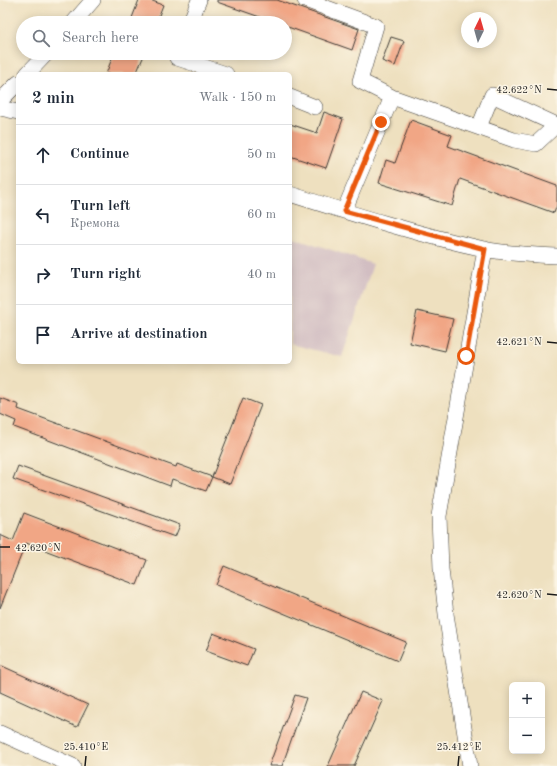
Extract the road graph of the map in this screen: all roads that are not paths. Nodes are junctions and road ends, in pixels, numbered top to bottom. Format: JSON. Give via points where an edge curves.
{"nodes":[{"id":1,"x":93,"y":0,"type":"edge"},
{"id":2,"x":199,"y":0,"type":"edge"},
{"id":3,"x":305,"y":0,"type":"edge"},
{"id":4,"x":79,"y":16,"type":"edge"},
{"id":5,"x":193,"y":16,"type":"edge"},
{"id":6,"x":40,"y":60,"type":"edge"},
{"id":7,"x":183,"y":60,"type":"edge"},
{"id":8,"x":29,"y":72,"type":"edge"},
{"id":9,"x":218,"y":72,"type":"edge"},
{"id":10,"x":16,"y":85,"type":"edge"},
{"id":11,"x":392,"y":97,"type":"junction"},
{"id":12,"x":292,"y":99,"type":"edge"},
{"id":13,"x":0,"y":101,"type":"edge"},
{"id":14,"x":315,"y":107,"type":"dead end"},
{"id":15,"x":0,"y":108,"type":"edge"},
{"id":16,"x":16,"y":112,"type":"edge"},
{"id":17,"x":557,"y":126,"type":"edge"},
{"id":18,"x":479,"y":127,"type":"junction"},
{"id":19,"x":292,"y":195,"type":"edge"},
{"id":20,"x":344,"y":211,"type":"junction"},
{"id":21,"x":485,"y":249,"type":"junction"},
{"id":22,"x":557,"y":256,"type":"edge"},
{"id":23,"x":0,"y":733,"type":"edge"},
{"id":24,"x":74,"y":766,"type":"edge"},
{"id":25,"x":470,"y":766,"type":"edge"}],
"edges":[{"from":1,"to":4,"type":"street"},
{"from":2,"to":5,"type":"street"},
{"from":3,"to":11,"type":"street","via":[[376,26],[360,81]]},
{"from":6,"to":8,"type":"street"},
{"from":7,"to":9,"type":"street"},
{"from":10,"to":13,"type":"street"},
{"from":11,"to":18,"type":"street"},
{"from":11,"to":20,"type":"street"},
{"from":12,"to":14,"type":"street"},
{"from":15,"to":16,"type":"street"},
{"from":17,"to":18,"type":"street","via":[[536,144],[514,140]]},
{"from":17,"to":18,"type":"street","via":[[492,95]]},
{"from":19,"to":20,"type":"street"},
{"from":20,"to":21,"type":"street"},
{"from":21,"to":22,"type":"street"},
{"from":21,"to":25,"type":"street","via":[[439,516],[446,614]]},
{"from":23,"to":24,"type":"street"}]}
